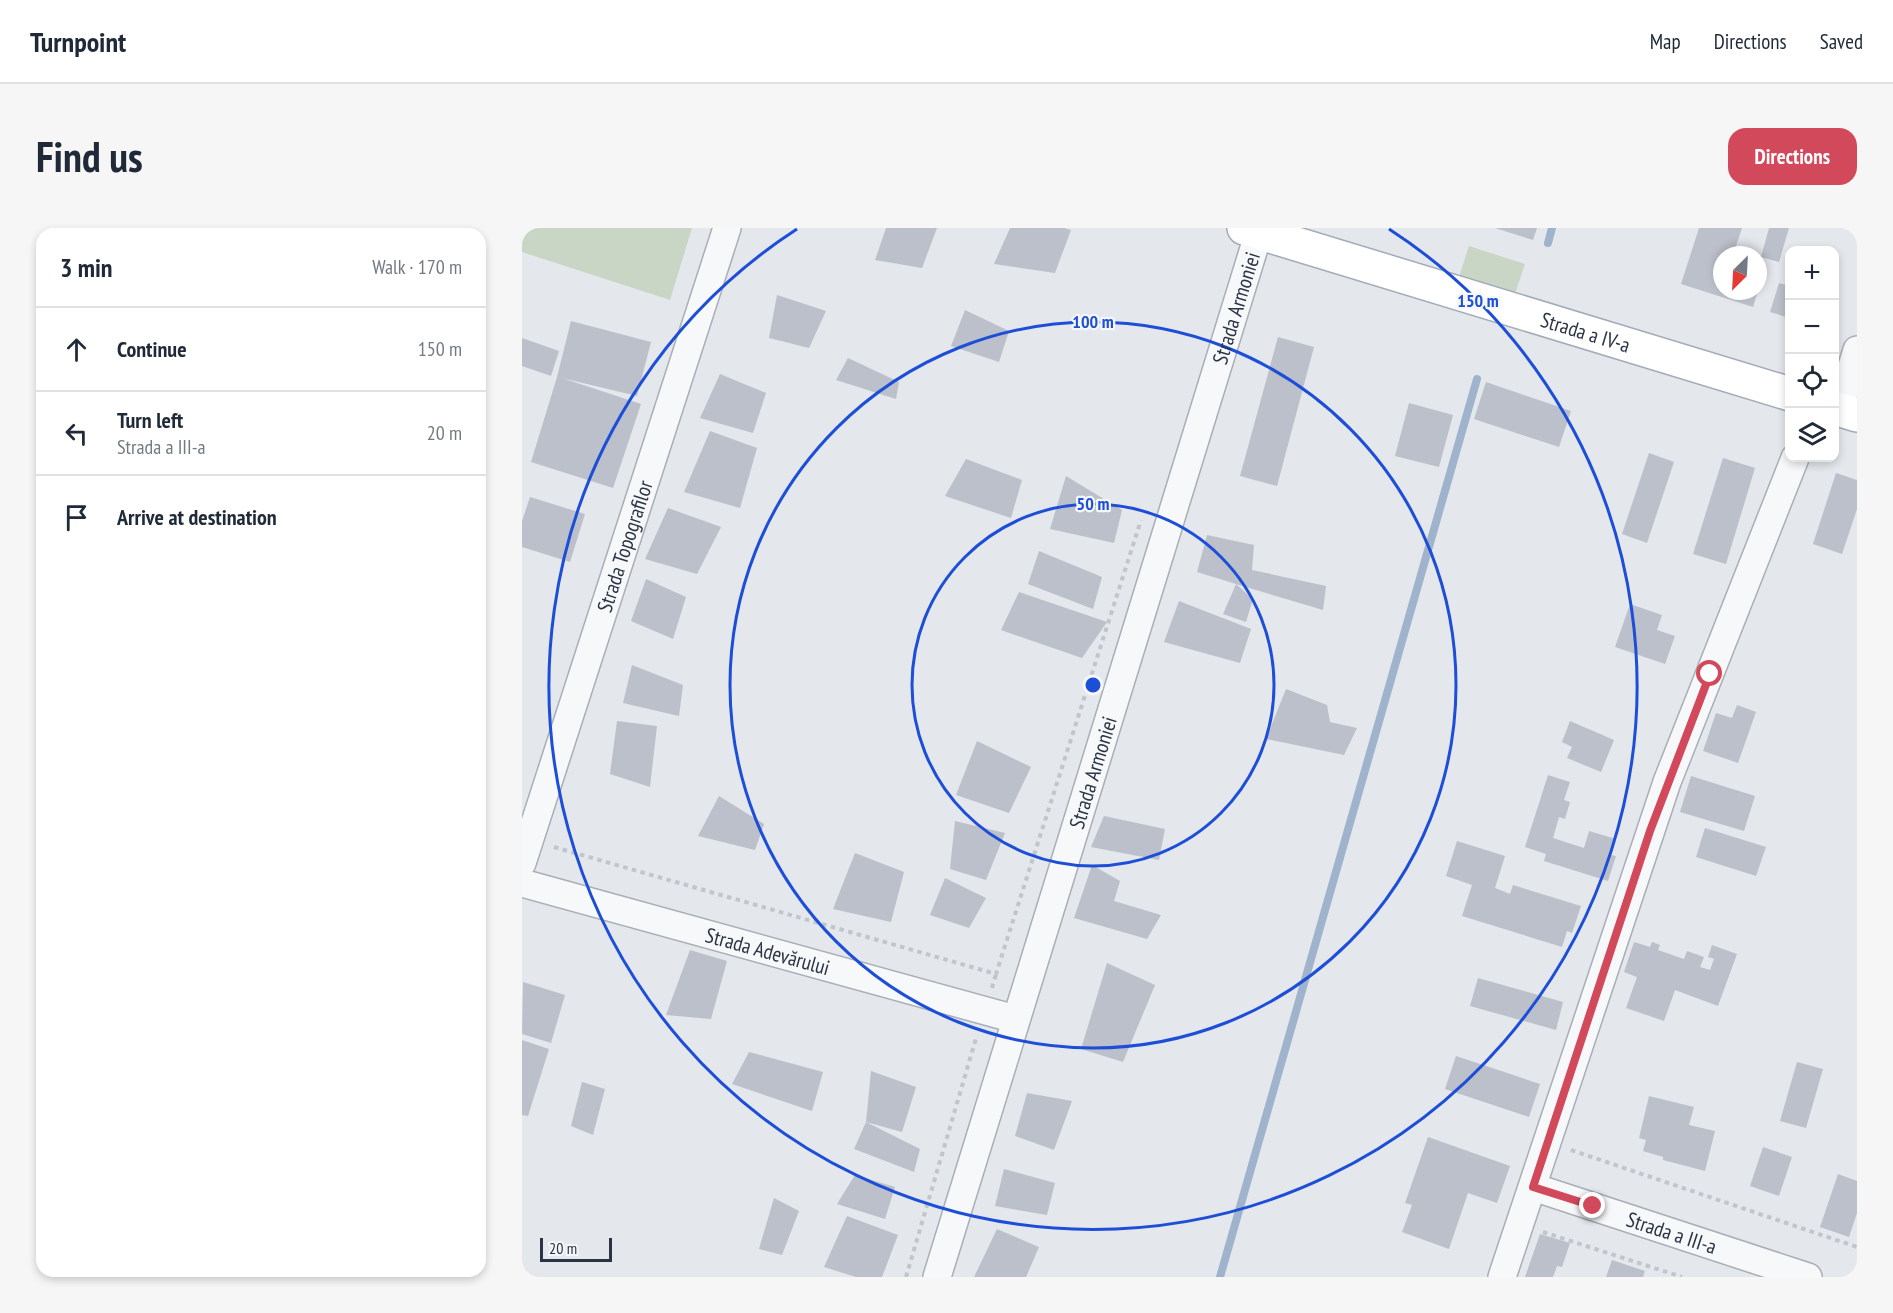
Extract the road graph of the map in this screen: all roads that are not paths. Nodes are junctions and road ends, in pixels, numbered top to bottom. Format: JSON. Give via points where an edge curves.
{"nodes":[{"id":1,"x":727,"y":228,"type":"edge"},
{"id":2,"x":1252,"y":230,"type":"edge"},
{"id":3,"x":1857,"y":350,"type":"edge"},
{"id":4,"x":1785,"y":392,"type":"edge"},
{"id":5,"x":1843,"y":410,"type":"edge"},
{"id":6,"x":1793,"y":462,"type":"edge"},
{"id":7,"x":522,"y":863,"type":"edge"},
{"id":8,"x":522,"y":883,"type":"edge"},
{"id":9,"x":1015,"y":1019,"type":"junction"},
{"id":10,"x":1533,"y":1187,"type":"junction"},
{"id":11,"x":937,"y":1277,"type":"edge"},
{"id":12,"x":1503,"y":1277,"type":"edge"},
{"id":13,"x":1808,"y":1277,"type":"edge"}],
"edges":[{"from":1,"to":7,"type":"street","name":"Strada Topografilor"},
{"from":2,"to":4,"type":"main road","name":"Strada a IV-a"},
{"from":2,"to":9,"type":"street","name":"Strada Armoniei"},
{"from":3,"to":5,"type":"street"},
{"from":6,"to":10,"type":"street","via":[[1667,782]]},
{"from":8,"to":9,"type":"street","name":"Strada Adevărului"},
{"from":9,"to":11,"type":"street","name":"Strada Armoniei"},
{"from":10,"to":12,"type":"street"},
{"from":10,"to":13,"type":"street","name":"Strada a III-a"}]}
